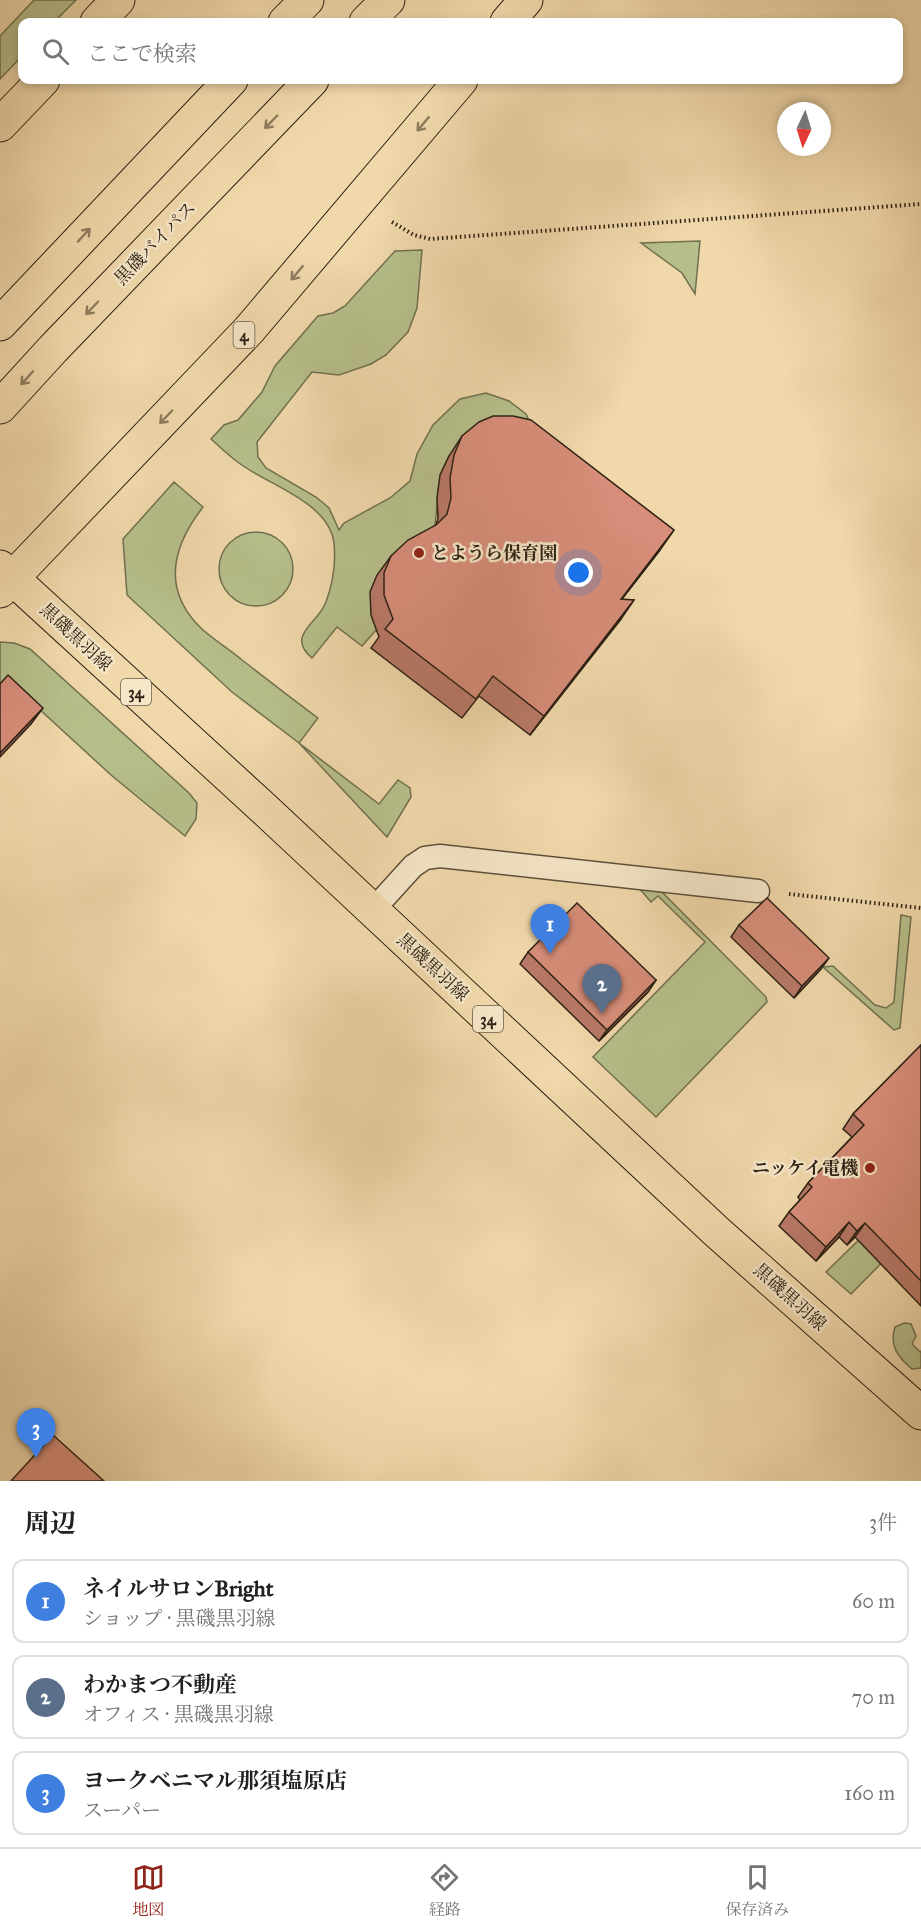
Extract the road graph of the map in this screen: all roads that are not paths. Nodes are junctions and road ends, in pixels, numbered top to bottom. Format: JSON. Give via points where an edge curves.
{"nodes":[{"id":1,"x":118,"y":0,"type":"edge"},
{"id":2,"x":307,"y":0,"type":"edge"},
{"id":3,"x":388,"y":0,"type":"edge"},
{"id":4,"x":526,"y":0,"type":"edge"},
{"id":5,"x":101,"y":18,"type":"edge"},
{"id":6,"x":289,"y":18,"type":"edge"},
{"id":7,"x":370,"y":18,"type":"edge"},
{"id":8,"x":510,"y":18,"type":"edge"},
{"id":9,"x":39,"y":84,"type":"edge"},
{"id":10,"x":227,"y":84,"type":"edge"},
{"id":11,"x":308,"y":84,"type":"edge"},
{"id":12,"x":457,"y":84,"type":"edge"},
{"id":13,"x":0,"y":125,"type":"edge"},
{"id":14,"x":8,"y":316,"type":"edge"},
{"id":15,"x":0,"y":407,"type":"edge"},
{"id":16,"x":4,"y":579,"type":"edge"},
{"id":17,"x":758,"y":891,"type":"road end"},
{"id":18,"x":373,"y":910,"type":"junction"},
{"id":19,"x":921,"y":1413,"type":"edge"}],
"edges":[{"from":1,"to":5,"type":"main road"},
{"from":2,"to":6,"type":"main road"},
{"from":3,"to":7,"type":"main road"},
{"from":4,"to":8,"type":"main road"},
{"from":9,"to":13,"type":"main road"},
{"from":14,"to":10,"type":"main road","one_way":true},
{"from":11,"to":15,"type":"main road","name":"黒磯バイパス","one_way":true},
{"from":12,"to":16,"type":"main road","number":"4","one_way":true,"via":[[249,330]]},
{"from":16,"to":18,"type":"main road","name":"黒磯黒羽線","number":"34"},
{"from":17,"to":18,"type":"lane","via":[[440,856],[424,858],[413,866]]},
{"from":18,"to":19,"type":"main road","name":"黒磯黒羽線","number":"34","via":[[717,1232]]}]}
